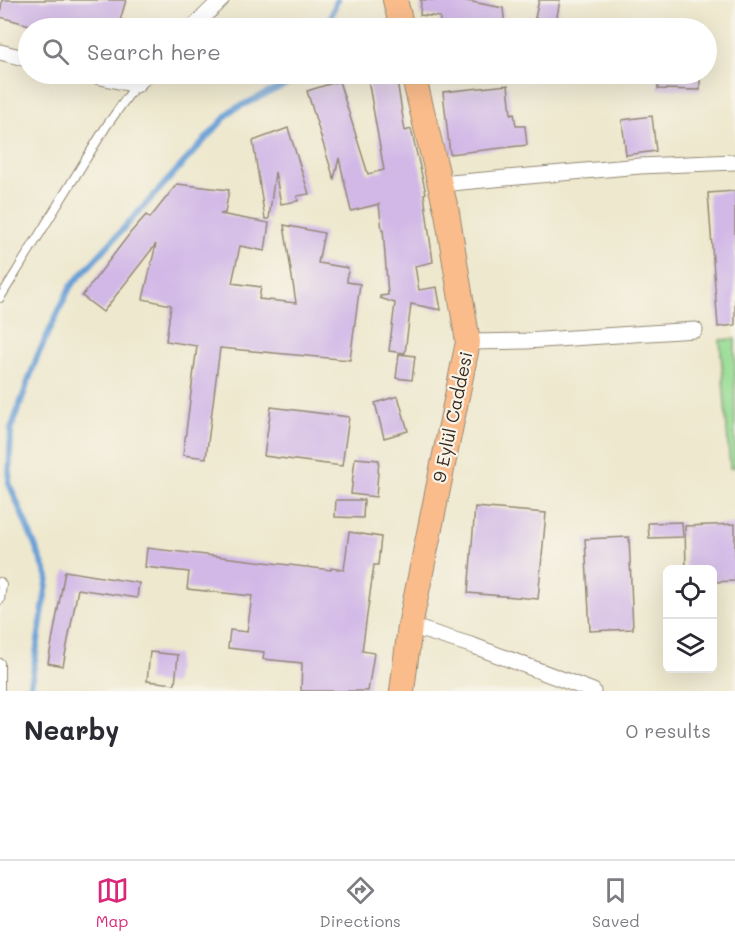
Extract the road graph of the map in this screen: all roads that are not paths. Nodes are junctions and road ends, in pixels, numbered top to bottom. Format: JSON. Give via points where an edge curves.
{"nodes":[{"id":1,"x":221,"y":0,"type":"edge"},
{"id":2,"x":395,"y":0,"type":"edge"},
{"id":3,"x":202,"y":18,"type":"edge"},
{"id":4,"x":400,"y":18,"type":"edge"},
{"id":5,"x":0,"y":52,"type":"edge"},
{"id":6,"x":18,"y":56,"type":"edge"},
{"id":7,"x":132,"y":84,"type":"edge"},
{"id":8,"x":415,"y":84,"type":"edge"},
{"id":9,"x":136,"y":85,"type":"joint"},
{"id":10,"x":735,"y":162,"type":"edge"},
{"id":11,"x":440,"y":184,"type":"junction"},
{"id":12,"x":0,"y":298,"type":"edge"},
{"id":13,"x":695,"y":330,"type":"dead end"},
{"id":14,"x":468,"y":342,"type":"junction"},
{"id":15,"x":0,"y":582,"type":"edge"},
{"id":16,"x":0,"y":600,"type":"edge"},
{"id":17,"x":410,"y":626,"type":"junction"},
{"id":18,"x":0,"y":663,"type":"edge"},
{"id":19,"x":0,"y":691,"type":"edge"},
{"id":20,"x":402,"y":691,"type":"edge"},
{"id":21,"x":593,"y":691,"type":"edge"}],
"edges":[{"from":1,"to":3,"type":"street"},
{"from":2,"to":4,"type":"main road"},
{"from":5,"to":6,"type":"street"},
{"from":7,"to":9,"type":"street"},
{"from":8,"to":11,"type":"main road","name":"9 Eylül Caddesi"},
{"from":9,"to":12,"type":"lane"},
{"from":10,"to":11,"type":"street","via":[[640,166]]},
{"from":11,"to":14,"type":"main road","name":"9 Eylül Caddesi"},
{"from":13,"to":14,"type":"street"},
{"from":14,"to":17,"type":"main road","name":"9 Eylül Caddesi"},
{"from":15,"to":16,"type":"lane"},
{"from":17,"to":20,"type":"main road","name":"9 Eylül Caddesi"},
{"from":17,"to":21,"type":"street"},
{"from":18,"to":19,"type":"lane"}]}
